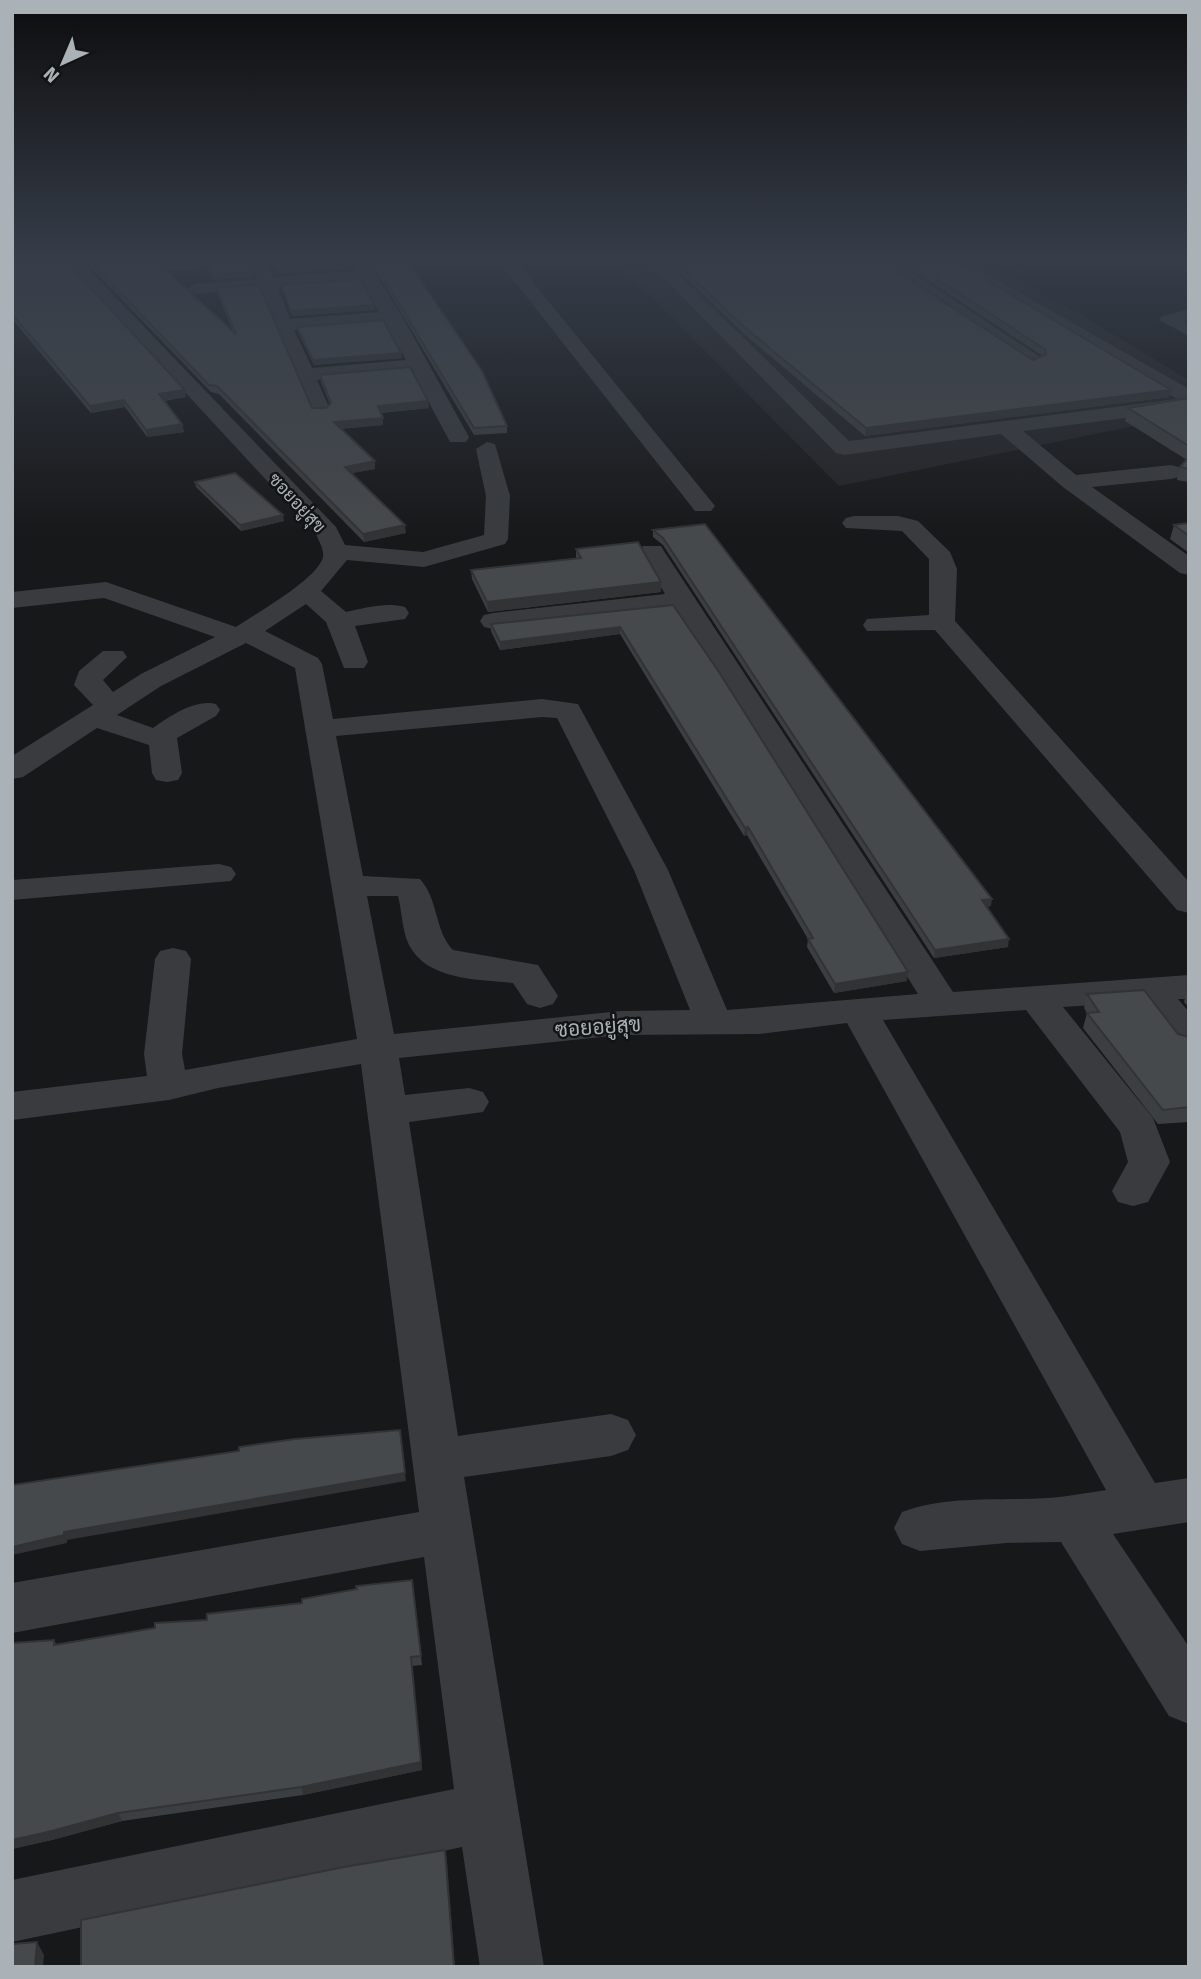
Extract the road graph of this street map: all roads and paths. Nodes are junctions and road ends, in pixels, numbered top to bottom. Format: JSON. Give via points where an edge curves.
{"nodes":[{"id":1,"x":157,"y":351,"type":"edge"},
{"id":2,"x":294,"y":351,"type":"edge"},
{"id":3,"x":411,"y":351,"type":"edge"},
{"id":4,"x":579,"y":351,"type":"edge"},
{"id":5,"x":746,"y":351,"type":"edge"},
{"id":6,"x":1021,"y":351,"type":"edge"},
{"id":7,"x":1108,"y":351,"type":"edge"},
{"id":8,"x":1033,"y":359,"type":"edge"},
{"id":9,"x":418,"y":365,"type":"junction"},
{"id":10,"x":304,"y":376,"type":"junction"},
{"id":11,"x":1189,"y":398,"type":"edge"},
{"id":12,"x":1189,"y":404,"type":"edge"},
{"id":13,"x":320,"y":409,"type":"edge"},
{"id":14,"x":1007,"y":429,"type":"junction"},
{"id":15,"x":458,"y":438,"type":"dead end"},
{"id":16,"x":487,"y":449,"type":"dead end"},
{"id":17,"x":1171,"y":472,"type":"dead end"},
{"id":18,"x":1071,"y":482,"type":"junction"},
{"id":19,"x":704,"y":506,"type":"dead end"},
{"id":20,"x":854,"y":523,"type":"dead end"},
{"id":21,"x":652,"y":551,"type":"dead end"},
{"id":22,"x":336,"y":552,"type":"junction"},
{"id":23,"x":1189,"y":568,"type":"edge"},
{"id":24,"x":306,"y":592,"type":"junction"},
{"id":25,"x":12,"y":600,"type":"edge"},
{"id":26,"x":681,"y":600,"type":"junction"},
{"id":27,"x":396,"y":614,"type":"dead end"},
{"id":28,"x":341,"y":621,"type":"junction"},
{"id":29,"x":493,"y":621,"type":"edge"},
{"id":30,"x":943,"y":622,"type":"junction"},
{"id":31,"x":876,"y":625,"type":"dead end"},
{"id":32,"x":241,"y":634,"type":"junction"},
{"id":33,"x":113,"y":657,"type":"dead end"},
{"id":34,"x":354,"y":662,"type":"dead end"},
{"id":35,"x":102,"y":710,"type":"junction"},
{"id":36,"x":206,"y":710,"type":"dead end"},
{"id":37,"x":321,"y":729,"type":"junction"},
{"id":38,"x":159,"y":737,"type":"junction"},
{"id":39,"x":12,"y":770,"type":"edge"},
{"id":40,"x":167,"y":774,"type":"dead end"},
{"id":41,"x":219,"y":874,"type":"dead end"},
{"id":42,"x":347,"y":886,"type":"junction"},
{"id":43,"x":12,"y":890,"type":"edge"},
{"id":44,"x":1189,"y":904,"type":"edge"},
{"id":45,"x":173,"y":959,"type":"dead end"},
{"id":46,"x":1170,"y":989,"type":"edge"},
{"id":47,"x":540,"y":996,"type":"dead end"},
{"id":48,"x":1036,"y":998,"type":"junction"},
{"id":49,"x":943,"y":1004,"type":"junction"},
{"id":50,"x":858,"y":1010,"type":"junction"},
{"id":51,"x":714,"y":1023,"type":"junction"},
{"id":52,"x":1189,"y":1038,"type":"edge"},
{"id":53,"x":379,"y":1048,"type":"junction"},
{"id":54,"x":169,"y":1087,"type":"junction"},
{"id":55,"x":469,"y":1101,"type":"dead end"},
{"id":56,"x":12,"y":1105,"type":"edge"},
{"id":57,"x":388,"y":1111,"type":"junction"},
{"id":58,"x":1133,"y":1191,"type":"dead end"},
{"id":59,"x":611,"y":1435,"type":"dead end"},
{"id":60,"x":438,"y":1460,"type":"junction"},
{"id":61,"x":1166,"y":1503,"type":"edge"},
{"id":62,"x":1074,"y":1518,"type":"junction"},
{"id":63,"x":919,"y":1528,"type":"dead end"},
{"id":64,"x":449,"y":1530,"type":"junction"},
{"id":65,"x":12,"y":1608,"type":"edge"},
{"id":66,"x":1189,"y":1697,"type":"edge"},
{"id":67,"x":487,"y":1812,"type":"junction"},
{"id":68,"x":12,"y":1911,"type":"edge"},
{"id":69,"x":512,"y":1967,"type":"edge"}],
"edges":[{"from":1,"to":22,"type":"street","name":"ซอยอยู่สุข","via":[[327,532]]},
{"from":2,"to":10,"type":"street"},
{"from":3,"to":9,"type":"street"},
{"from":4,"to":19,"type":"street"},
{"from":5,"to":14,"type":"street","via":[[844,448]]},
{"from":6,"to":8,"type":"street"},
{"from":7,"to":11,"type":"street"},
{"from":9,"to":10,"type":"street"},
{"from":9,"to":15,"type":"street"},
{"from":10,"to":13,"type":"street"},
{"from":12,"to":14,"type":"street"},
{"from":14,"to":18,"type":"street"},
{"from":16,"to":22,"type":"street","via":[[498,496],[496,539],[424,560]]},
{"from":17,"to":18,"type":"street"},
{"from":18,"to":23,"type":"street"},
{"from":20,"to":30,"type":"street","via":[[910,526],[941,557]]},
{"from":21,"to":26,"type":"street"},
{"from":22,"to":24,"type":"street","name":"ซอยอยู่สุข","via":[[334,563]]},
{"from":24,"to":28,"type":"street","via":[[331,608]]},
{"from":24,"to":32,"type":"street","name":"ซอยอยู่สุข"},
{"from":25,"to":32,"type":"street","via":[[106,590]]},
{"from":26,"to":29,"type":"street"},
{"from":26,"to":49,"type":"street"},
{"from":27,"to":28,"type":"street"},
{"from":28,"to":34,"type":"street"},
{"from":30,"to":31,"type":"street"},
{"from":30,"to":44,"type":"street"},
{"from":32,"to":35,"type":"street","name":"ซอยอยู่สุข"},
{"from":32,"to":37,"type":"street","via":[[308,664]]},
{"from":33,"to":35,"type":"street","via":[[89,677],[88,685]]},
{"from":35,"to":38,"type":"street"},
{"from":35,"to":39,"type":"street","name":"ซอยอยู่สุข"},
{"from":36,"to":38,"type":"street"},
{"from":37,"to":42,"type":"street"},
{"from":37,"to":51,"type":"street","via":[[542,708],[568,710],[651,870]]},
{"from":38,"to":40,"type":"street"},
{"from":41,"to":43,"type":"street"},
{"from":42,"to":47,"type":"street","via":[[408,886],[415,894],[432,951],[458,965],[525,973]]},
{"from":42,"to":53,"type":"street"},
{"from":45,"to":54,"type":"street","via":[[163,1054]]},
{"from":46,"to":48,"type":"street","name":"ซอยอยู่สุข"},
{"from":46,"to":52,"type":"street"},
{"from":48,"to":49,"type":"street","name":"ซอยอยู่สุข"},
{"from":48,"to":58,"type":"street","via":[[1139,1128],[1149,1161]]},
{"from":49,"to":50,"type":"street","name":"ซอยอยู่สุข"},
{"from":50,"to":51,"type":"street","name":"ซอยอยู่สุข"},
{"from":50,"to":61,"type":"street"},
{"from":51,"to":53,"type":"street","name":"ซอยอยู่สุข","via":[[621,1023]]},
{"from":53,"to":54,"type":"street","name":"ซอยอยู่สุข"},
{"from":53,"to":57,"type":"street"},
{"from":54,"to":56,"type":"street","name":"ซอยอยู่สุข"},
{"from":55,"to":57,"type":"street"},
{"from":57,"to":60,"type":"street"},
{"from":59,"to":60,"type":"street"},
{"from":60,"to":64,"type":"street"},
{"from":61,"to":62,"type":"street"},
{"from":62,"to":63,"type":"street"},
{"from":62,"to":66,"type":"street"},
{"from":64,"to":65,"type":"street"},
{"from":64,"to":67,"type":"street"},
{"from":67,"to":68,"type":"street"},
{"from":67,"to":69,"type":"street"}]}
